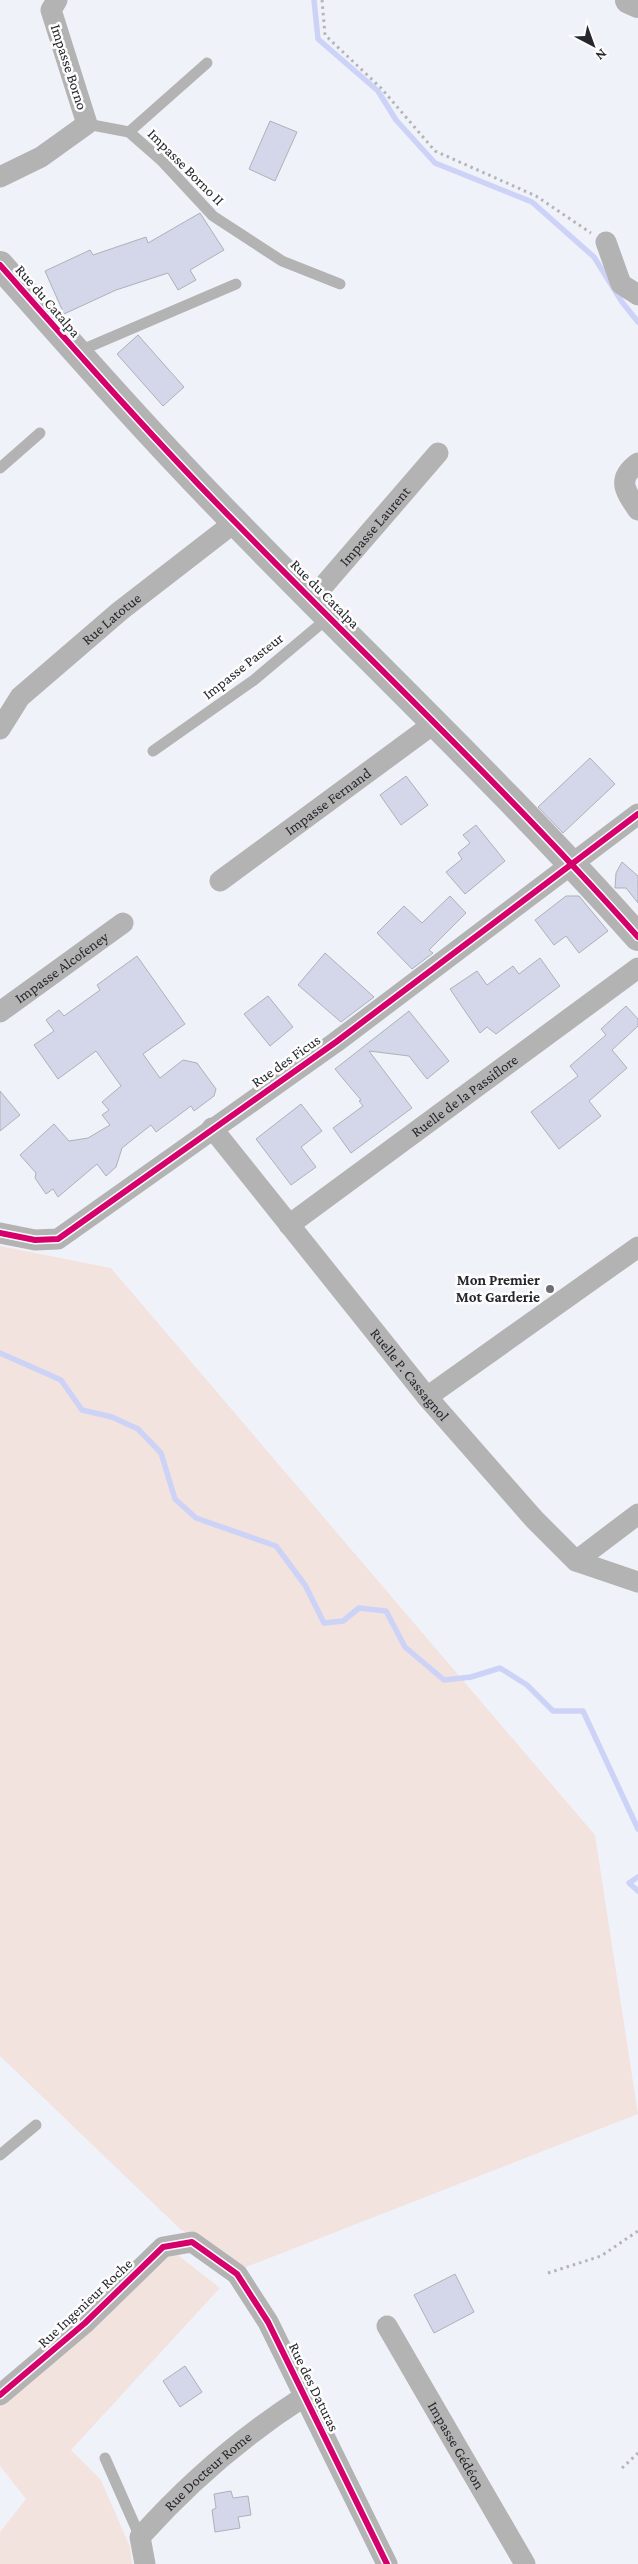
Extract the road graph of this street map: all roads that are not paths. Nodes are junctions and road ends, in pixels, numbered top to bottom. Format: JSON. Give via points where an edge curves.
{"nodes":[{"id":1,"x":57,"y":0,"type":"edge"},
{"id":2,"x":630,"y":0,"type":"edge"},
{"id":3,"x":638,"y":4,"type":"edge"},
{"id":4,"x":207,"y":63,"type":"dead end"},
{"id":5,"x":87,"y":124,"type":"junction"},
{"id":6,"x":129,"y":132,"type":"junction"},
{"id":7,"x":0,"y":177,"type":"edge"},
{"id":8,"x":606,"y":242,"type":"road end"},
{"id":9,"x":0,"y":265,"type":"edge"},
{"id":10,"x":236,"y":284,"type":"dead end"},
{"id":11,"x":340,"y":284,"type":"dead end"},
{"id":12,"x":638,"y":294,"type":"edge"},
{"id":13,"x":77,"y":352,"type":"junction"},
{"id":14,"x":40,"y":433,"type":"dead end"},
{"id":15,"x":438,"y":453,"type":"dead end"},
{"id":16,"x":638,"y":463,"type":"edge"},
{"id":17,"x":0,"y":468,"type":"edge"},
{"id":18,"x":638,"y":510,"type":"edge"},
{"id":19,"x":235,"y":522,"type":"junction"},
{"id":20,"x":321,"y":608,"type":"junction"},
{"id":21,"x":436,"y":722,"type":"junction"},
{"id":22,"x":0,"y":729,"type":"edge"},
{"id":23,"x":154,"y":751,"type":"dead end"},
{"id":24,"x":638,"y":814,"type":"edge"},
{"id":25,"x":572,"y":862,"type":"junction"},
{"id":26,"x":220,"y":880,"type":"dead end"},
{"id":27,"x":123,"y":923,"type":"dead end"},
{"id":28,"x":638,"y":938,"type":"edge"},
{"id":29,"x":638,"y":968,"type":"edge"},
{"id":30,"x":0,"y":1012,"type":"edge"},
{"id":31,"x":212,"y":1128,"type":"junction"},
{"id":32,"x":290,"y":1225,"type":"junction"},
{"id":33,"x":0,"y":1233,"type":"edge"},
{"id":34,"x":638,"y":1247,"type":"edge"},
{"id":35,"x":427,"y":1397,"type":"junction"},
{"id":36,"x":638,"y":1514,"type":"edge"},
{"id":37,"x":576,"y":1561,"type":"junction"},
{"id":38,"x":638,"y":1582,"type":"edge"},
{"id":39,"x":36,"y":2126,"type":"dead end"},
{"id":40,"x":0,"y":2155,"type":"edge"},
{"id":41,"x":192,"y":2242,"type":"joint"},
{"id":42,"x":387,"y":2326,"type":"dead end"},
{"id":43,"x":0,"y":2395,"type":"edge"},
{"id":44,"x":305,"y":2396,"type":"junction"},
{"id":45,"x":105,"y":2458,"type":"dead end"},
{"id":46,"x":140,"y":2537,"type":"junction"},
{"id":47,"x":145,"y":2564,"type":"edge"},
{"id":48,"x":387,"y":2564,"type":"edge"},
{"id":49,"x":525,"y":2564,"type":"edge"}],
"edges":[{"from":1,"to":5,"type":"street","name":"Impasse Borno","via":[[51,10]]},
{"from":2,"to":3,"type":"street"},
{"from":4,"to":6,"type":"lane"},
{"from":5,"to":6,"type":"lane","name":"Impasse Borno II"},
{"from":5,"to":7,"type":"street","name":"Impasse Borno","via":[[41,157]]},
{"from":6,"to":11,"type":"lane","name":"Impasse Borno II","via":[[161,160],[213,216],[282,261]]},
{"from":8,"to":12,"type":"street","via":[[621,284]]},
{"from":9,"to":13,"type":"street","name":"Rue du Catalpa"},
{"from":10,"to":13,"type":"lane"},
{"from":13,"to":19,"type":"street","name":"Rue du Catalpa"},
{"from":14,"to":17,"type":"lane"},
{"from":15,"to":20,"type":"street","name":"Impasse Laurent"},
{"from":16,"to":18,"type":"street","via":[[628,470],[624,480],[627,493]]},
{"from":19,"to":20,"type":"street","name":"Rue du Catalpa"},
{"from":19,"to":22,"type":"street","name":"Rue Latotue","via":[[120,610],[20,696]]},
{"from":20,"to":21,"type":"street","name":"Rue du Catalpa"},
{"from":20,"to":23,"type":"lane","name":"Impasse Pasteur","via":[[254,680]]},
{"from":21,"to":25,"type":"street","name":"Rue du Catalpa"},
{"from":21,"to":26,"type":"street","name":"Impasse Fernand"},
{"from":24,"to":25,"type":"street","name":"Rue des Ficus"},
{"from":25,"to":28,"type":"street","name":"Rue du Catalpa"},
{"from":25,"to":31,"type":"street","name":"Rue des Ficus","via":[[336,1042]]},
{"from":27,"to":30,"type":"street","name":"Impasse Alcofeney"},
{"from":29,"to":32,"type":"street","name":"Ruelle de la Passiflore"},
{"from":31,"to":32,"type":"street","name":"Ruelle P. Cassagnol"},
{"from":31,"to":33,"type":"street","name":"Rue des Ficus","via":[[58,1239],[35,1240]]},
{"from":32,"to":35,"type":"street","name":"Ruelle P. Cassagnol"},
{"from":34,"to":35,"type":"street"},
{"from":35,"to":37,"type":"street","name":"Ruelle P. Cassagnol","via":[[534,1519]]},
{"from":36,"to":37,"type":"street"},
{"from":37,"to":38,"type":"street","name":"Ruelle P. Cassagnol"},
{"from":39,"to":40,"type":"lane"},
{"from":41,"to":43,"type":"street","name":"Rue Ingenieur Roche","via":[[163,2247]]},
{"from":41,"to":44,"type":"street","name":"Rue des Daturas","via":[[237,2274],[268,2322]]},
{"from":42,"to":49,"type":"street","name":"Impasse Gédéon"},
{"from":44,"to":46,"type":"street","name":"Rue Docteur Rome","via":[[268,2420],[210,2466]]},
{"from":44,"to":48,"type":"street","name":"Rue des Daturas"},
{"from":45,"to":46,"type":"lane"},
{"from":46,"to":47,"type":"street"}]}
